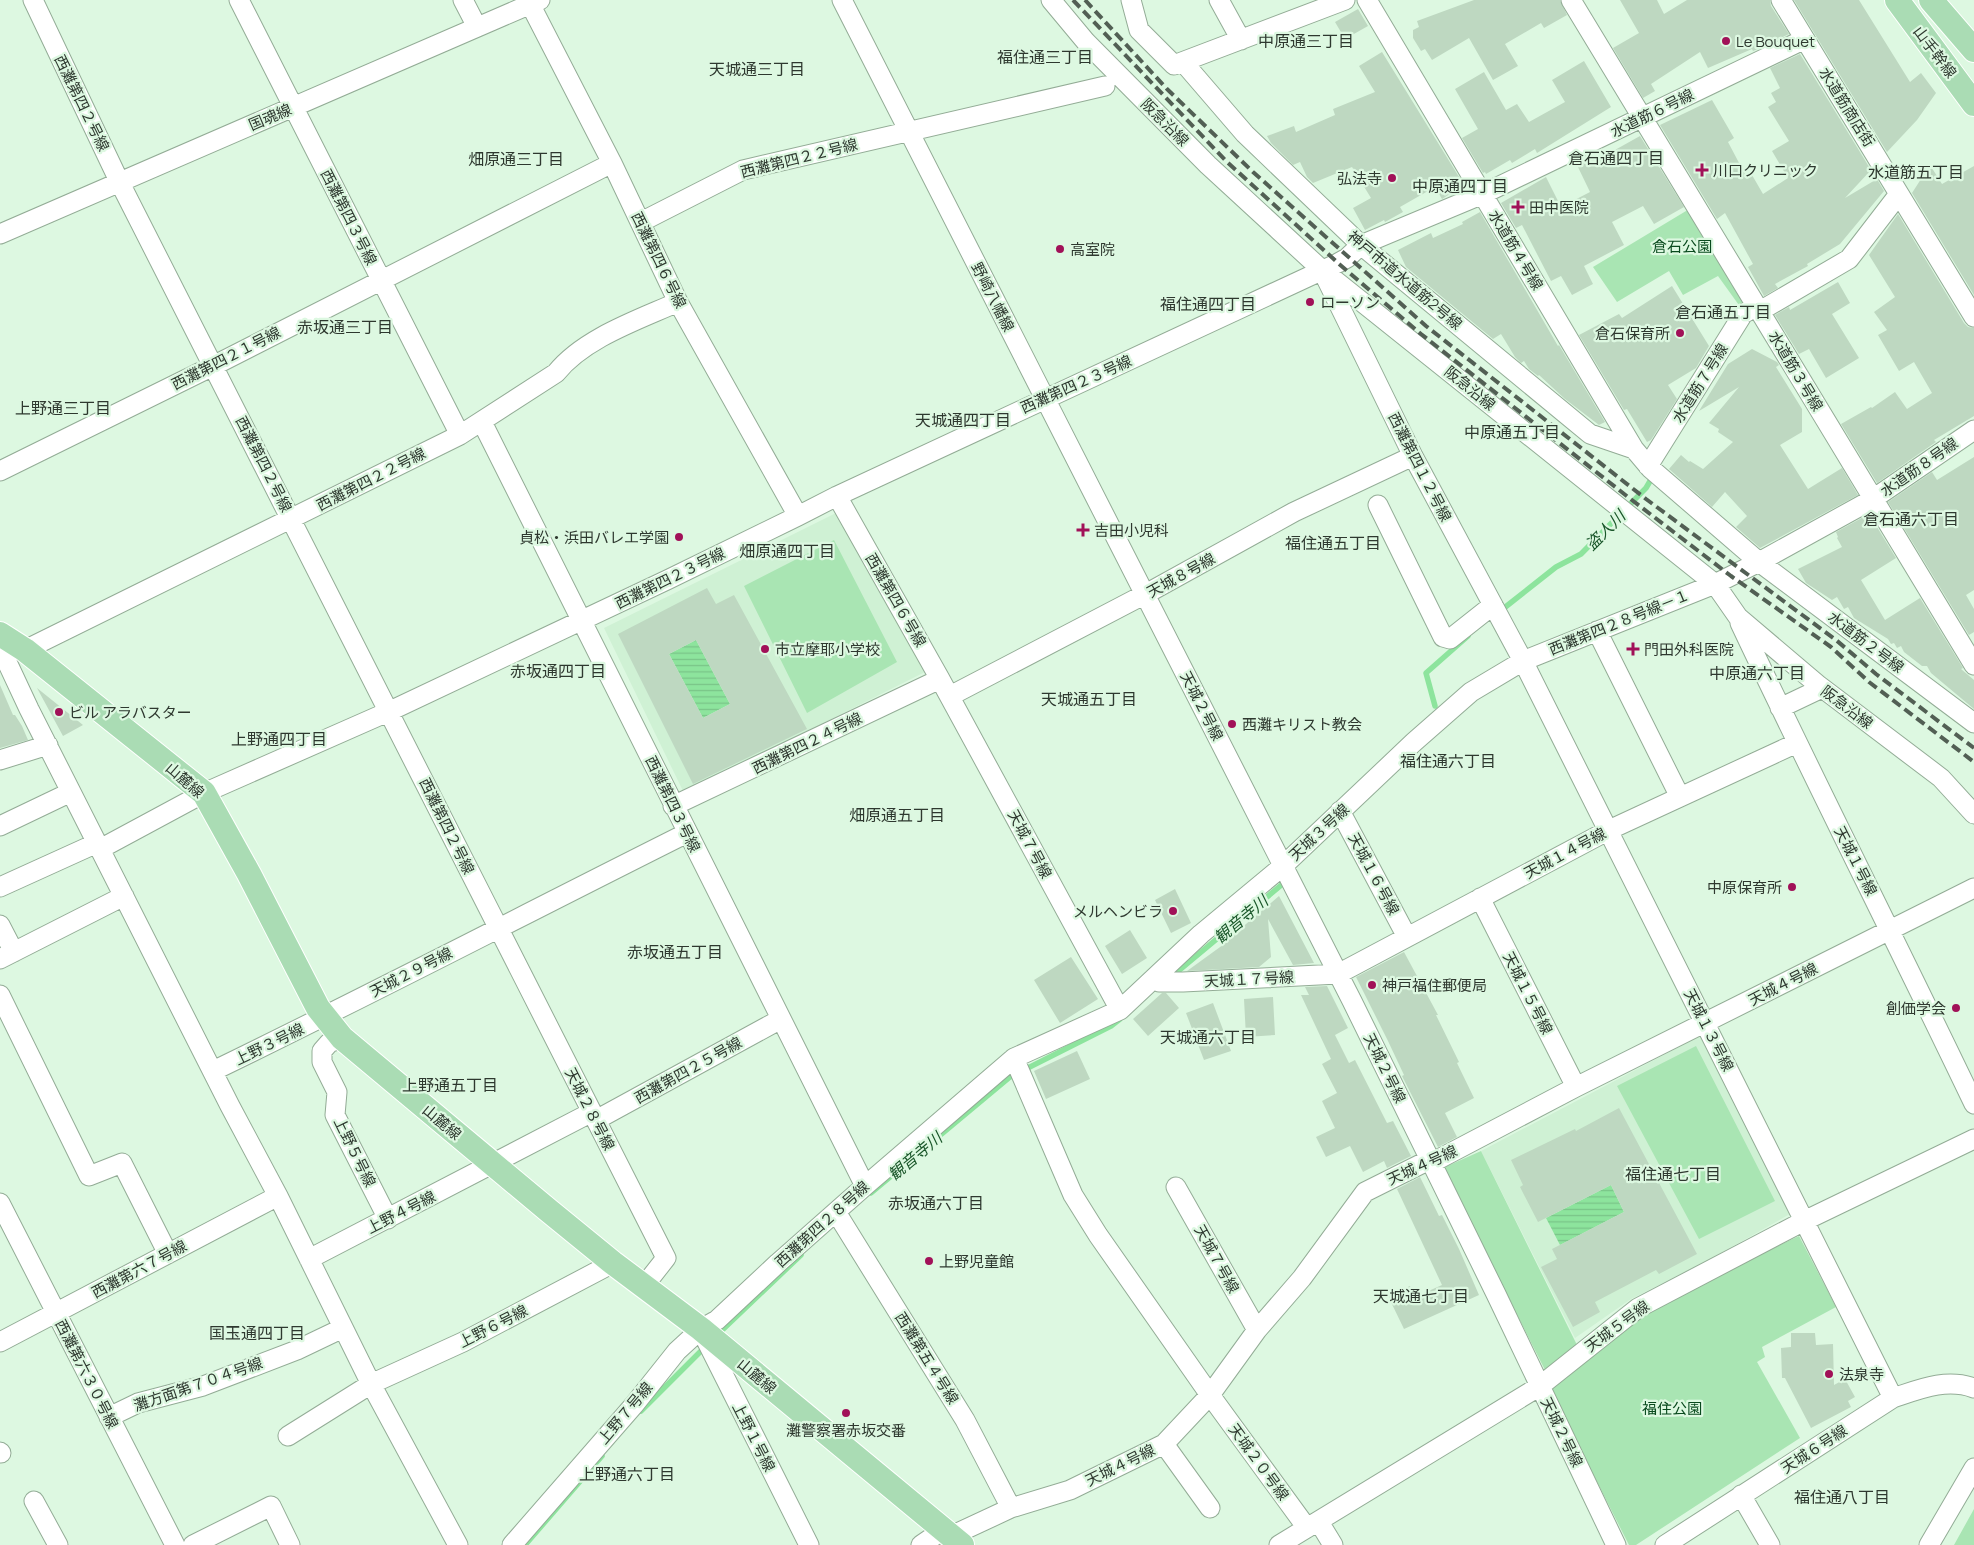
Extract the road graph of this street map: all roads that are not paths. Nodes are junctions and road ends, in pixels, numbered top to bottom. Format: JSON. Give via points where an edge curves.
{"nodes":[{"id":1,"x":33,"y":0,"type":"edge"},
{"id":2,"x":239,"y":0,"type":"edge"},
{"id":3,"x":463,"y":0,"type":"edge"},
{"id":4,"x":842,"y":0,"type":"edge"},
{"id":5,"x":1051,"y":0,"type":"edge"},
{"id":6,"x":1131,"y":0,"type":"edge"},
{"id":7,"x":1219,"y":0,"type":"edge"},
{"id":8,"x":1345,"y":0,"type":"edge"},
{"id":9,"x":1367,"y":0,"type":"edge"},
{"id":10,"x":1571,"y":0,"type":"edge"},
{"id":11,"x":1781,"y":0,"type":"edge"},
{"id":12,"x":1898,"y":0,"type":"edge"},
{"id":13,"x":1931,"y":0,"type":"edge"},
{"id":14,"x":533,"y":1,"type":"edge"},
{"id":15,"x":477,"y":27,"type":"junction"},
{"id":16,"x":1805,"y":39,"type":"junction"},
{"id":17,"x":1241,"y":40,"type":"junction"},
{"id":18,"x":1974,"y":50,"type":"edge"},
{"id":19,"x":1184,"y":62,"type":"junction"},
{"id":20,"x":1105,"y":86,"type":"dead end"},
{"id":21,"x":1974,"y":104,"type":"edge"},
{"id":22,"x":294,"y":106,"type":"junction"},
{"id":23,"x":1643,"y":117,"type":"junction"},
{"id":24,"x":908,"y":132,"type":"junction"},
{"id":25,"x":612,"y":162,"type":"junction"},
{"id":26,"x":119,"y":181,"type":"junction"},
{"id":27,"x":1483,"y":194,"type":"junction"},
{"id":28,"x":1899,"y":194,"type":"junction"},
{"id":29,"x":641,"y":222,"type":"junction"},
{"id":30,"x":0,"y":234,"type":"edge"},
{"id":31,"x":1361,"y":245,"type":"junction"},
{"id":32,"x":1322,"y":270,"type":"junction"},
{"id":33,"x":381,"y":280,"type":"junction"},
{"id":34,"x":678,"y":302,"type":"junction"},
{"id":35,"x":1758,"y":308,"type":"junction"},
{"id":36,"x":1974,"y":317,"type":"edge"},
{"id":37,"x":213,"y":366,"type":"junction"},
{"id":38,"x":1046,"y":398,"type":"junction"},
{"id":39,"x":482,"y":422,"type":"junction"},
{"id":40,"x":1974,"y":430,"type":"edge"},
{"id":41,"x":460,"y":435,"type":"junction"},
{"id":42,"x":1634,"y":449,"type":"junction"},
{"id":43,"x":1413,"y":456,"type":"junction"},
{"id":44,"x":1652,"y":470,"type":"junction"},
{"id":45,"x":0,"y":471,"type":"edge"},
{"id":46,"x":837,"y":496,"type":"junction"},
{"id":47,"x":1873,"y":499,"type":"junction"},
{"id":48,"x":1378,"y":505,"type":"dead end"},
{"id":49,"x":798,"y":516,"type":"junction"},
{"id":50,"x":292,"y":519,"type":"junction"},
{"id":51,"x":1759,"y":562,"type":"junction"},
{"id":52,"x":1714,"y":584,"type":"junction"},
{"id":53,"x":1145,"y":594,"type":"junction"},
{"id":54,"x":1494,"y":606,"type":"junction"},
{"id":55,"x":1738,"y":617,"type":"junction"},
{"id":56,"x":582,"y":621,"type":"junction"},
{"id":57,"x":1597,"y":631,"type":"junction"},
{"id":58,"x":0,"y":634,"type":"edge"},
{"id":59,"x":0,"y":647,"type":"edge"},
{"id":60,"x":25,"y":650,"type":"junction"},
{"id":61,"x":1523,"y":661,"type":"junction"},
{"id":62,"x":1974,"y":665,"type":"edge"},
{"id":63,"x":940,"y":679,"type":"junction"},
{"id":64,"x":1822,"y":688,"type":"junction"},
{"id":65,"x":950,"y":696,"type":"junction"},
{"id":66,"x":1780,"y":708,"type":"junction"},
{"id":67,"x":390,"y":711,"type":"junction"},
{"id":68,"x":1974,"y":723,"type":"edge"},
{"id":69,"x":1797,"y":743,"type":"junction"},
{"id":70,"x":48,"y":746,"type":"junction"},
{"id":71,"x":0,"y":760,"type":"edge"},
{"id":72,"x":71,"y":792,"type":"junction"},
{"id":73,"x":204,"y":793,"type":"junction"},
{"id":74,"x":1680,"y":797,"type":"junction"},
{"id":75,"x":673,"y":806,"type":"junction"},
{"id":76,"x":1340,"y":811,"type":"junction"},
{"id":77,"x":1974,"y":814,"type":"edge"},
{"id":78,"x":0,"y":826,"type":"edge"},
{"id":79,"x":1609,"y":830,"type":"junction"},
{"id":80,"x":687,"y":833,"type":"junction"},
{"id":81,"x":98,"y":846,"type":"junction"},
{"id":82,"x":1283,"y":866,"type":"junction"},
{"id":83,"x":0,"y":887,"type":"edge"},
{"id":84,"x":1974,"y":888,"type":"edge"},
{"id":85,"x":124,"y":896,"type":"junction"},
{"id":86,"x":1480,"y":898,"type":"junction"},
{"id":87,"x":0,"y":925,"type":"edge"},
{"id":88,"x":498,"y":927,"type":"junction"},
{"id":89,"x":1891,"y":930,"type":"junction"},
{"id":90,"x":1408,"y":937,"type":"junction"},
{"id":91,"x":7,"y":955,"type":"edge"},
{"id":92,"x":1338,"y":974,"type":"junction"},
{"id":93,"x":1156,"y":980,"type":"junction"},
{"id":94,"x":0,"y":995,"type":"edge"},
{"id":95,"x":1120,"y":1010,"type":"junction"},
{"id":96,"x":325,"y":1017,"type":"junction"},
{"id":97,"x":781,"y":1019,"type":"junction"},
{"id":98,"x":1705,"y":1024,"type":"junction"},
{"id":99,"x":342,"y":1038,"type":"junction"},
{"id":100,"x":1017,"y":1066,"type":"junction"},
{"id":101,"x":213,"y":1071,"type":"junction"},
{"id":102,"x":1576,"y":1087,"type":"junction"},
{"id":103,"x":1974,"y":1104,"type":"edge"},
{"id":104,"x":594,"y":1116,"type":"junction"},
{"id":105,"x":1974,"y":1139,"type":"edge"},
{"id":106,"x":1432,"y":1163,"type":"junction"},
{"id":107,"x":493,"y":1164,"type":"junction"},
{"id":108,"x":865,"y":1186,"type":"junction"},
{"id":109,"x":1176,"y":1187,"type":"dead end"},
{"id":110,"x":278,"y":1196,"type":"junction"},
{"id":111,"x":0,"y":1203,"type":"edge"},
{"id":112,"x":837,"y":1213,"type":"junction"},
{"id":113,"x":388,"y":1219,"type":"junction"},
{"id":114,"x":1804,"y":1221,"type":"junction"},
{"id":115,"x":168,"y":1254,"type":"junction"},
{"id":116,"x":309,"y":1259,"type":"junction"},
{"id":117,"x":613,"y":1263,"type":"junction"},
{"id":118,"x":644,"y":1286,"type":"junction"},
{"id":119,"x":56,"y":1314,"type":"junction"},
{"id":120,"x":343,"y":1328,"type":"junction"},
{"id":121,"x":1257,"y":1330,"type":"junction"},
{"id":122,"x":704,"y":1336,"type":"junction"},
{"id":123,"x":0,"y":1342,"type":"edge"},
{"id":124,"x":371,"y":1384,"type":"junction"},
{"id":125,"x":1540,"y":1386,"type":"junction"},
{"id":126,"x":1974,"y":1388,"type":"edge"},
{"id":127,"x":1210,"y":1395,"type":"junction"},
{"id":128,"x":1894,"y":1398,"type":"junction"},
{"id":129,"x":109,"y":1417,"type":"junction"},
{"id":130,"x":288,"y":1436,"type":"dead end"},
{"id":131,"x":1164,"y":1444,"type":"junction"},
{"id":132,"x":1974,"y":1468,"type":"edge"},
{"id":133,"x":1741,"y":1495,"type":"junction"},
{"id":134,"x":34,"y":1501,"type":"dead end"},
{"id":135,"x":1011,"y":1508,"type":"junction"},
{"id":136,"x":1210,"y":1508,"type":"dead end"},
{"id":137,"x":1313,"y":1525,"type":"junction"},
{"id":138,"x":952,"y":1537,"type":"edge"},
{"id":139,"x":58,"y":1545,"type":"edge"},
{"id":140,"x":176,"y":1545,"type":"edge"},
{"id":141,"x":192,"y":1545,"type":"edge"},
{"id":142,"x":290,"y":1545,"type":"edge"},
{"id":143,"x":458,"y":1545,"type":"edge"},
{"id":144,"x":512,"y":1545,"type":"edge"},
{"id":145,"x":809,"y":1545,"type":"edge"},
{"id":146,"x":922,"y":1545,"type":"edge"},
{"id":147,"x":1279,"y":1545,"type":"edge"},
{"id":148,"x":1332,"y":1545,"type":"edge"},
{"id":149,"x":1616,"y":1545,"type":"edge"},
{"id":150,"x":1665,"y":1545,"type":"edge"},
{"id":151,"x":1770,"y":1545,"type":"edge"},
{"id":152,"x":1929,"y":1545,"type":"edge"}],
"edges":[{"from":1,"to":26,"type":"street","name":"西灘第四２号線"},
{"from":2,"to":22,"type":"street","name":"西灘第四３号線"},
{"from":3,"to":15,"type":"street"},
{"from":4,"to":24,"type":"street","name":"野崎八幡線"},
{"from":5,"to":32,"type":"street","name":"阪急沿線","via":[[1086,42],[1201,158]]},
{"from":6,"to":19,"type":"street","via":[[1139,30],[1174,65]]},
{"from":7,"to":17,"type":"street"},
{"from":8,"to":17,"type":"street"},
{"from":9,"to":27,"type":"street","name":"水道筋４号線"},
{"from":10,"to":23,"type":"street","name":"水道筋３号線"},
{"from":11,"to":16,"type":"street","name":"水道筋商店街"},
{"from":12,"to":21,"type":"main road","name":"山手幹線"},
{"from":13,"to":18,"type":"main road","name":"山手幹線"},
{"from":14,"to":15,"type":"street","name":"国魂線"},
{"from":14,"to":25,"type":"street","name":"西灘第四６号線"},
{"from":15,"to":22,"type":"street","name":"国魂線"},
{"from":16,"to":23,"type":"street","name":"水道筋６号線"},
{"from":16,"to":28,"type":"street","name":"水道筋商店街"},
{"from":17,"to":19,"type":"street"},
{"from":19,"to":31,"type":"street","name":"神戸市道水道筋2号線","via":[[1244,134]]},
{"from":20,"to":24,"type":"street","name":"西灘第四２２号線"},
{"from":22,"to":26,"type":"street","name":"国魂線"},
{"from":22,"to":33,"type":"street","name":"西灘第四３号線"},
{"from":23,"to":27,"type":"street","name":"水道筋６号線"},
{"from":23,"to":35,"type":"street","name":"水道筋３号線"},
{"from":24,"to":29,"type":"street","name":"西灘第四２２号線","via":[[743,170]]},
{"from":24,"to":38,"type":"street","name":"野崎八幡線"},
{"from":25,"to":29,"type":"street","name":"西灘第四６号線"},
{"from":25,"to":33,"type":"street","name":"西灘第四２１号線"},
{"from":26,"to":30,"type":"street","name":"国魂線"},
{"from":26,"to":37,"type":"street","name":"西灘第四２号線"},
{"from":27,"to":31,"type":"street","name":"水道筋６号線"},
{"from":27,"to":42,"type":"street","name":"水道筋４号線"},
{"from":28,"to":35,"type":"street","name":"水道筋７号線","via":[[1849,259]]},
{"from":28,"to":36,"type":"street","name":"水道筋商店街"},
{"from":29,"to":34,"type":"street","name":"西灘第四６号線"},
{"from":31,"to":32,"type":"street","name":"西灘第四２３号線","via":[[1347,258]]},
{"from":31,"to":42,"type":"street","name":"神戸市道水道筋2号線","via":[[1590,434]]},
{"from":32,"to":38,"type":"street","name":"西灘第四２３号線"},
{"from":32,"to":43,"type":"street","name":"西灘第四１２号線"},
{"from":32,"to":52,"type":"street","name":"阪急沿線"},
{"from":33,"to":37,"type":"street","name":"西灘第四２１号線"},
{"from":33,"to":41,"type":"street","name":"西灘第四３号線"},
{"from":34,"to":39,"type":"street","name":"西灘第四２２号線","via":[[607,334],[565,362],[556,373]]},
{"from":34,"to":49,"type":"street","name":"西灘第四６号線"},
{"from":35,"to":44,"type":"street","name":"水道筋７号線","via":[[1743,314]]},
{"from":35,"to":47,"type":"street","name":"水道筋３号線"},
{"from":37,"to":45,"type":"street","name":"西灘第四２１号線"},
{"from":37,"to":50,"type":"street","name":"西灘第四２号線"},
{"from":38,"to":46,"type":"street","name":"西灘第四２３号線"},
{"from":38,"to":53,"type":"street","name":"野崎八幡線"},
{"from":39,"to":41,"type":"street","name":"西灘第四２２号線"},
{"from":39,"to":56,"type":"street","name":"西灘第四３号線"},
{"from":40,"to":47,"type":"street","name":"水道筋８号線"},
{"from":41,"to":50,"type":"street","name":"西灘第四２２号線"},
{"from":42,"to":44,"type":"street"},
{"from":43,"to":53,"type":"street","name":"天城８号線","via":[[1294,512]]},
{"from":43,"to":54,"type":"street","name":"西灘第四１２号線"},
{"from":44,"to":51,"type":"street"},
{"from":46,"to":49,"type":"street","name":"西灘第四２３号線"},
{"from":46,"to":63,"type":"street","name":"西灘第四６号線"},
{"from":47,"to":51,"type":"street","name":"水道筋８号線"},
{"from":47,"to":62,"type":"street","name":"水道筋３号線"},
{"from":48,"to":54,"type":"street","via":[[1443,637],[1450,640]]},
{"from":49,"to":56,"type":"street","name":"西灘第四２３号線"},
{"from":50,"to":60,"type":"street","name":"西灘第四２２号線"},
{"from":50,"to":67,"type":"street","name":"西灘第四２号線"},
{"from":51,"to":52,"type":"street","name":"水道筋８号線"},
{"from":51,"to":68,"type":"street","name":"水道筋２号線"},
{"from":52,"to":55,"type":"street","name":"阪急沿線"},
{"from":52,"to":57,"type":"street","name":"西灘第四２８号線－１"},
{"from":53,"to":65,"type":"street","name":"天城８号線"},
{"from":53,"to":82,"type":"street","name":"天城２号線"},
{"from":54,"to":61,"type":"street","name":"西灘第四１２号線"},
{"from":55,"to":64,"type":"street","name":"阪急沿線"},
{"from":55,"to":66,"type":"street","name":"天城１号線"},
{"from":56,"to":67,"type":"street","name":"西灘第四２３号線"},
{"from":56,"to":75,"type":"street","name":"西灘第四３号線"},
{"from":57,"to":61,"type":"street","name":"西灘第四２８号線－１"},
{"from":57,"to":74,"type":"street"},
{"from":58,"to":60,"type":"main road","name":"山麓線"},
{"from":59,"to":70,"type":"street"},
{"from":60,"to":73,"type":"main road","name":"山麓線"},
{"from":61,"to":76,"type":"street","name":"天城３号線","via":[[1472,692]]},
{"from":61,"to":79,"type":"street","name":"天城１３号線"},
{"from":63,"to":65,"type":"street","name":"天城７号線"},
{"from":63,"to":75,"type":"street","name":"西灘第四２４号線"},
{"from":64,"to":66,"type":"street"},
{"from":64,"to":77,"type":"street","name":"阪急沿線","via":[[1941,778]]},
{"from":65,"to":95,"type":"street","name":"天城７号線"},
{"from":66,"to":69,"type":"street","name":"天城１号線"},
{"from":67,"to":73,"type":"street","name":"西灘第四２３号線"},
{"from":67,"to":88,"type":"street","name":"西灘第四２号線"},
{"from":69,"to":74,"type":"street","name":"天城１４号線"},
{"from":69,"to":89,"type":"street","name":"天城１号線"},
{"from":70,"to":71,"type":"street"},
{"from":70,"to":72,"type":"street"},
{"from":72,"to":78,"type":"street"},
{"from":72,"to":81,"type":"street"},
{"from":73,"to":81,"type":"street","name":"西灘第四２３号線"},
{"from":73,"to":96,"type":"main road","name":"山麓線"},
{"from":74,"to":79,"type":"street","name":"天城１４号線"},
{"from":75,"to":80,"type":"street","name":"西灘第四３号線"},
{"from":76,"to":82,"type":"street","name":"天城３号線"},
{"from":76,"to":90,"type":"street","name":"天城１６号線"},
{"from":79,"to":86,"type":"street","name":"天城１４号線"},
{"from":79,"to":98,"type":"street","name":"天城１３号線"},
{"from":80,"to":88,"type":"street"},
{"from":80,"to":97,"type":"street","name":"西灘第四３号線"},
{"from":81,"to":83,"type":"street","name":"西灘第四２３号線"},
{"from":81,"to":85,"type":"street"},
{"from":82,"to":92,"type":"street","name":"天城２号線"},
{"from":82,"to":93,"type":"street","name":"天城３号線","via":[[1201,934]]},
{"from":84,"to":89,"type":"street","name":"天城４号線"},
{"from":85,"to":91,"type":"street"},
{"from":85,"to":101,"type":"street"},
{"from":86,"to":90,"type":"street","name":"天城１４号線"},
{"from":86,"to":102,"type":"street","name":"天城１５号線"},
{"from":87,"to":91,"type":"street"},
{"from":88,"to":96,"type":"street","name":"天城２９号線"},
{"from":88,"to":104,"type":"street","name":"天城２８号線"},
{"from":89,"to":98,"type":"street","name":"天城４号線"},
{"from":89,"to":103,"type":"street","name":"天城１号線"},
{"from":90,"to":92,"type":"street","name":"天城１４号線"},
{"from":92,"to":93,"type":"street","name":"天城１７号線"},
{"from":92,"to":106,"type":"street","name":"天城２号線"},
{"from":93,"to":95,"type":"street","name":"天城３号線"},
{"from":94,"to":115,"type":"street","via":[[89,1176],[122,1163]]},
{"from":95,"to":100,"type":"street","name":"西灘第四２８号線"},
{"from":96,"to":99,"type":"main road","name":"山麓線"},
{"from":96,"to":101,"type":"street","name":"上野３号線"},
{"from":97,"to":104,"type":"street","name":"西灘第四２５号線"},
{"from":97,"to":108,"type":"street","name":"西灘第四３号線"},
{"from":98,"to":102,"type":"street","name":"天城４号線"},
{"from":98,"to":114,"type":"street","name":"天城１３号線"},
{"from":99,"to":107,"type":"main road","name":"山麓線"},
{"from":99,"to":113,"type":"street","name":"上野５号線","via":[[322,1050],[322,1062],[337,1092],[335,1115]]},
{"from":100,"to":108,"type":"street","name":"西灘第四２８号線"},
{"from":100,"to":127,"type":"street","name":"天城２０号線","via":[[1073,1195]]},
{"from":101,"to":110,"type":"street"},
{"from":102,"to":106,"type":"street","name":"天城４号線"},
{"from":104,"to":107,"type":"street","name":"西灘第四２５号線"},
{"from":104,"to":118,"type":"street","name":"天城２８号線","via":[[666,1258]]},
{"from":105,"to":114,"type":"street","name":"天城５号線"},
{"from":106,"to":121,"type":"street","name":"天城４号線","via":[[1423,1163],[1365,1192],[1302,1278]]},
{"from":106,"to":125,"type":"street","name":"天城２号線"},
{"from":107,"to":113,"type":"street","name":"上野４号線"},
{"from":107,"to":117,"type":"main road","name":"山麓線"},
{"from":108,"to":112,"type":"street","name":"西灘第四２８号線"},
{"from":109,"to":121,"type":"street","name":"天城７号線"},
{"from":110,"to":115,"type":"street","name":"西灘第六７号線"},
{"from":110,"to":116,"type":"street"},
{"from":111,"to":119,"type":"street","name":"西灘第六３０号線"},
{"from":112,"to":122,"type":"street","name":"西灘第四２８号線","via":[[778,1263]]},
{"from":112,"to":135,"type":"street","name":"西灘第五４号線","via":[[965,1420]]},
{"from":113,"to":116,"type":"street","name":"上野４号線"},
{"from":114,"to":125,"type":"street","name":"天城５号線","via":[[1638,1308]]},
{"from":114,"to":128,"type":"street","name":"天城１３号線"},
{"from":115,"to":119,"type":"street","name":"西灘第六７号線"},
{"from":116,"to":120,"type":"street"},
{"from":117,"to":118,"type":"main road","name":"山麓線"},
{"from":117,"to":124,"type":"street","name":"上野６号線","via":[[463,1342]]},
{"from":118,"to":122,"type":"main road","name":"山麓線"},
{"from":119,"to":123,"type":"street","name":"西灘第六７号線"},
{"from":119,"to":129,"type":"street","name":"西灘第六３０号線"},
{"from":120,"to":124,"type":"street"},
{"from":120,"to":129,"type":"street","name":"灘方面第７０４号線","via":[[287,1354],[203,1386],[138,1403]]},
{"from":121,"to":127,"type":"street","name":"天城４号線"},
{"from":122,"to":138,"type":"main road","name":"山麓線"},
{"from":122,"to":144,"type":"street","name":"上野７号線","via":[[678,1351]]},
{"from":122,"to":145,"type":"street","name":"上野１号線"},
{"from":124,"to":130,"type":"street","name":"上野６号線"},
{"from":124,"to":143,"type":"street"},
{"from":125,"to":137,"type":"street","name":"天城５号線"},
{"from":125,"to":149,"type":"street","name":"天城２号線"},
{"from":126,"to":128,"type":"street","name":"天城６号線","via":[[1961,1384],[1930,1386]]},
{"from":127,"to":131,"type":"street","name":"天城４号線"},
{"from":127,"to":137,"type":"street","name":"天城２０号線"},
{"from":128,"to":133,"type":"street","name":"天城６号線"},
{"from":129,"to":140,"type":"street","name":"西灘第六３０号線"},
{"from":131,"to":135,"type":"street","name":"天城４号線","via":[[1070,1490]]},
{"from":131,"to":136,"type":"street"},
{"from":132,"to":152,"type":"street"},
{"from":133,"to":150,"type":"street","name":"天城６号線"},
{"from":133,"to":151,"type":"street"},
{"from":134,"to":139,"type":"street"},
{"from":135,"to":138,"type":"street","name":"天城４号線"},
{"from":137,"to":147,"type":"street","name":"天城５号線"},
{"from":137,"to":148,"type":"street","name":"天城２０号線"},
{"from":138,"to":146,"type":"street","name":"天城４号線"},
{"from":141,"to":142,"type":"street","via":[[271,1506]]}]}
